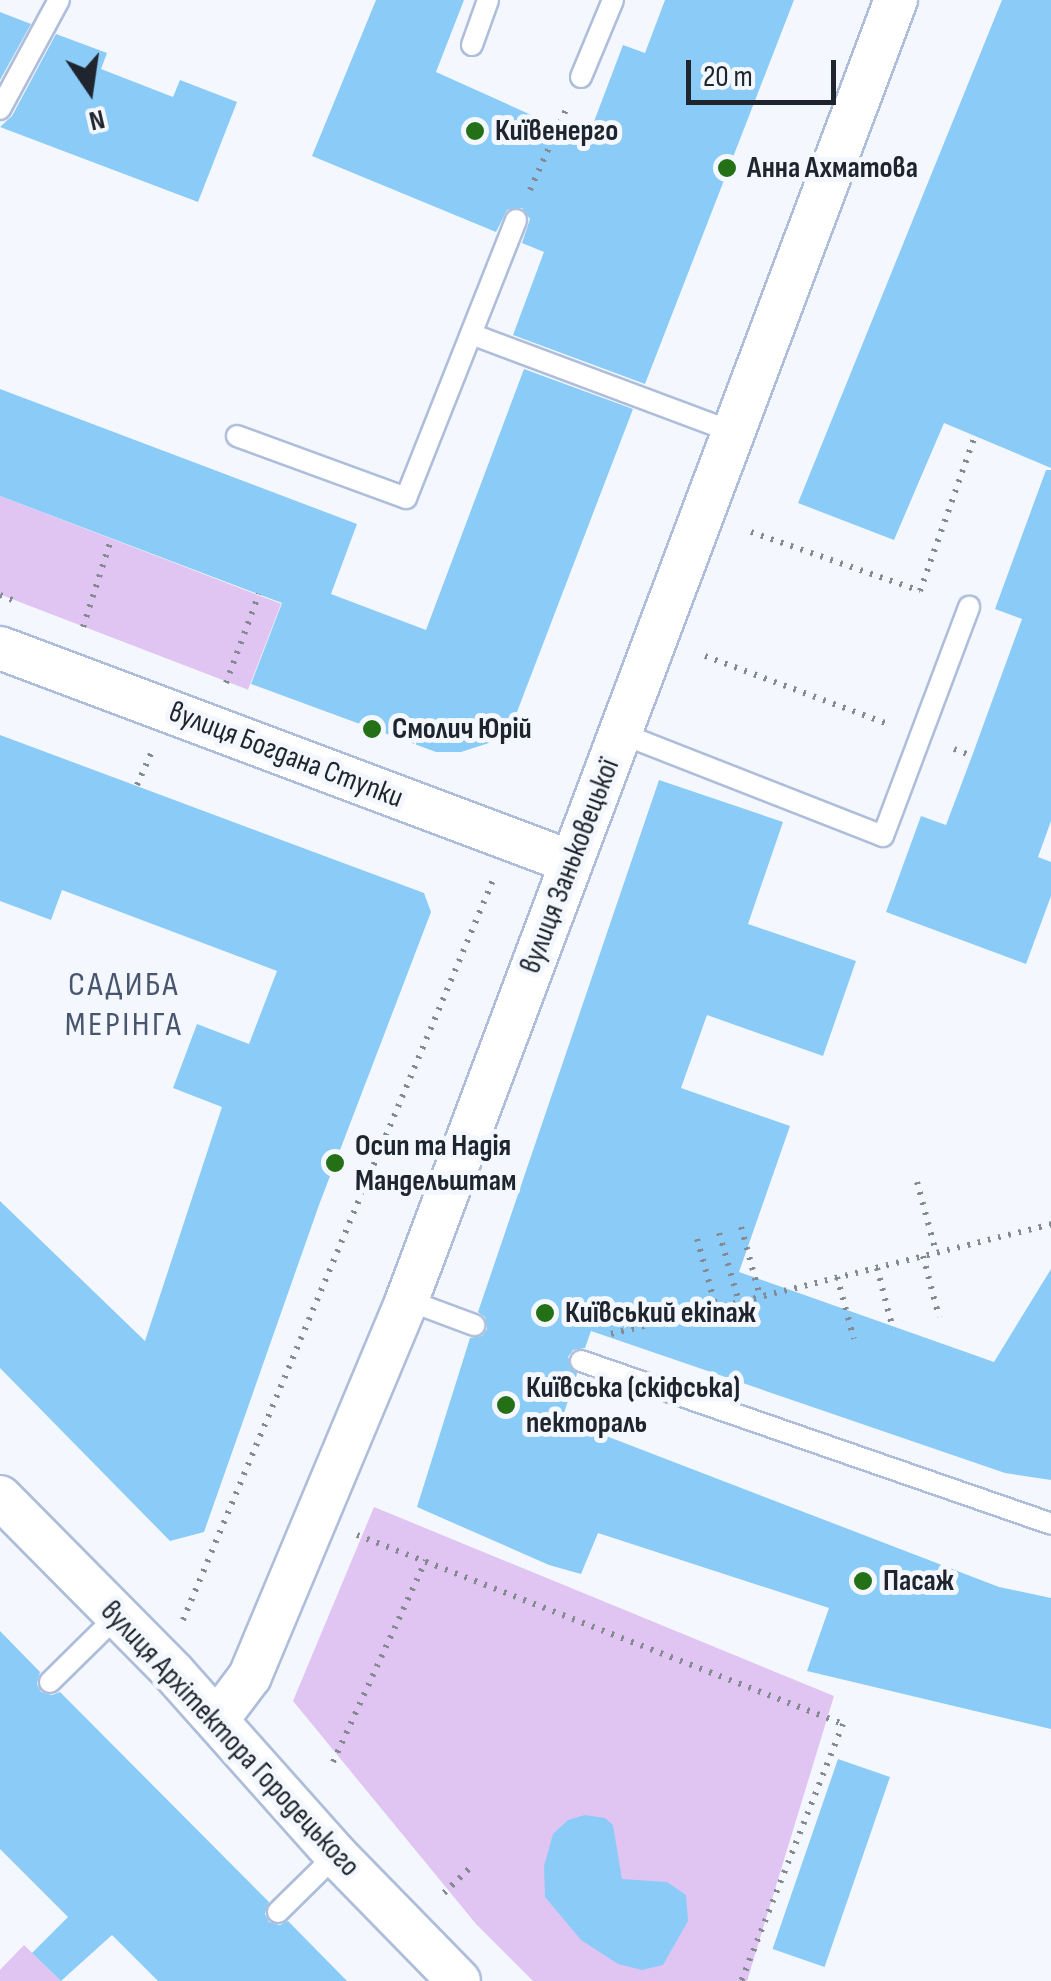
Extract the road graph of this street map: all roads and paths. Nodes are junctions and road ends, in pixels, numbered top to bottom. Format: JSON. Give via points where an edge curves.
{"nodes":[{"id":1,"x":58,"y":0,"type":"edge"},
{"id":2,"x":488,"y":0,"type":"edge"},
{"id":3,"x":613,"y":0,"type":"edge"},
{"id":4,"x":896,"y":0,"type":"edge"},
{"id":5,"x":472,"y":45,"type":"dead end"},
{"id":6,"x":581,"y":77,"type":"joint"},
{"id":7,"x":0,"y":109,"type":"edge"},
{"id":8,"x":516,"y":220,"type":"joint"},
{"id":9,"x":471,"y":334,"type":"junction"},
{"id":10,"x":733,"y":432,"type":"junction"},
{"id":11,"x":237,"y":436,"type":"dead end"},
{"id":12,"x":976,"y":436,"type":"dead end"},
{"id":13,"x":751,"y":532,"type":"dead end"},
{"id":14,"x":112,"y":538,"type":"dead end"},
{"id":15,"x":259,"y":594,"type":"dead end"},
{"id":16,"x":968,"y":607,"type":"dead end"},
{"id":17,"x":83,"y":627,"type":"dead end"},
{"id":18,"x":0,"y":648,"type":"edge"},
{"id":19,"x":705,"y":656,"type":"dead end"},
{"id":20,"x":226,"y":682,"type":"dead end"},
{"id":21,"x":620,"y":733,"type":"junction"},
{"id":22,"x":919,"y":736,"type":"junction"},
{"id":23,"x":154,"y":747,"type":"dead end"},
{"id":24,"x":972,"y":756,"type":"dead end"},
{"id":25,"x":137,"y":785,"type":"dead end"},
{"id":26,"x":571,"y":862,"type":"junction"},
{"id":27,"x":494,"y":878,"type":"dead end"},
{"id":28,"x":917,"y":1182,"type":"dead end"},
{"id":29,"x":1051,"y":1224,"type":"edge"},
{"id":30,"x":741,"y":1227,"type":"dead end"},
{"id":31,"x":720,"y":1233,"type":"dead end"},
{"id":32,"x":697,"y":1239,"type":"dead end"},
{"id":33,"x":936,"y":1252,"type":"junction"},
{"id":34,"x":923,"y":1256,"type":"junction"},
{"id":35,"x":876,"y":1268,"type":"junction"},
{"id":36,"x":837,"y":1277,"type":"junction"},
{"id":37,"x":760,"y":1296,"type":"junction"},
{"id":38,"x":406,"y":1300,"type":"junction"},
{"id":39,"x":738,"y":1302,"type":"junction"},
{"id":40,"x":716,"y":1307,"type":"junction"},
{"id":41,"x":939,"y":1317,"type":"dead end"},
{"id":42,"x":474,"y":1325,"type":"dead end"},
{"id":43,"x":894,"y":1328,"type":"dead end"},
{"id":44,"x":601,"y":1336,"type":"dead end"},
{"id":45,"x":854,"y":1340,"type":"dead end"},
{"id":46,"x":581,"y":1360,"type":"dead end"},
{"id":47,"x":1,"y":1501,"type":"edge"},
{"id":48,"x":1051,"y":1524,"type":"edge"},
{"id":49,"x":347,"y":1532,"type":"dead end"},
{"id":50,"x":426,"y":1560,"type":"junction"},
{"id":51,"x":118,"y":1615,"type":"junction"},
{"id":52,"x":179,"y":1628,"type":"dead end"},
{"id":53,"x":50,"y":1682,"type":"dead end"},
{"id":54,"x":217,"y":1720,"type":"junction"},
{"id":55,"x":333,"y":1762,"type":"dead end"},
{"id":56,"x":336,"y":1855,"type":"junction"},
{"id":57,"x":469,"y":1869,"type":"dead end"},
{"id":58,"x":444,"y":1893,"type":"dead end"},
{"id":59,"x":278,"y":1912,"type":"dead end"},
{"id":60,"x":459,"y":1981,"type":"edge"},
{"id":61,"x":741,"y":1981,"type":"edge"}],
"edges":[{"from":1,"to":7,"type":"lane"},
{"from":2,"to":5,"type":"lane"},
{"from":3,"to":6,"type":"lane"},
{"from":4,"to":10,"type":"street","name":"вулиця Заньковецької"},
{"from":6,"to":8,"type":"path"},
{"from":8,"to":9,"type":"lane"},
{"from":9,"to":10,"type":"lane"},
{"from":9,"to":11,"type":"lane","via":[[406,498]]},
{"from":10,"to":21,"type":"street","name":"вулиця Заньковецької"},
{"from":12,"to":13,"type":"path","via":[[920,591]]},
{"from":14,"to":17,"type":"path"},
{"from":15,"to":20,"type":"path"},
{"from":16,"to":22,"type":"lane"},
{"from":18,"to":26,"type":"street","name":"вулиця Богдана Ступки"},
{"from":19,"to":22,"type":"path"},
{"from":21,"to":22,"type":"lane","via":[[883,836]]},
{"from":21,"to":26,"type":"street","name":"вулиця Заньковецької"},
{"from":22,"to":24,"type":"path"},
{"from":23,"to":25,"type":"path"},
{"from":26,"to":38,"type":"street","name":"вулиця Заньковецької"},
{"from":27,"to":52,"type":"path"},
{"from":28,"to":33,"type":"path"},
{"from":29,"to":33,"type":"path"},
{"from":30,"to":37,"type":"path"},
{"from":31,"to":39,"type":"path"},
{"from":32,"to":40,"type":"path"},
{"from":33,"to":34,"type":"path"},
{"from":34,"to":35,"type":"path"},
{"from":34,"to":41,"type":"path"},
{"from":35,"to":36,"type":"path"},
{"from":35,"to":43,"type":"path"},
{"from":36,"to":37,"type":"path"},
{"from":36,"to":45,"type":"path"},
{"from":37,"to":39,"type":"path"},
{"from":38,"to":42,"type":"lane"},
{"from":38,"to":54,"type":"street","name":"вулиця Заньковецької","via":[[250,1676]]},
{"from":39,"to":40,"type":"path"},
{"from":40,"to":44,"type":"path"},
{"from":46,"to":48,"type":"lane"},
{"from":47,"to":51,"type":"street","name":"вулиця Архітектора Городецького"},
{"from":49,"to":50,"type":"path"},
{"from":50,"to":55,"type":"path"},
{"from":50,"to":61,"type":"path","via":[[843,1724]]},
{"from":51,"to":53,"type":"lane"},
{"from":51,"to":54,"type":"street","name":"вулиця Архітектора Городецького"},
{"from":54,"to":56,"type":"street","name":"вулиця Архітектора Городецького"},
{"from":56,"to":59,"type":"lane"},
{"from":56,"to":60,"type":"street","name":"вулиця Архітектора Городецького"},
{"from":57,"to":58,"type":"path"}]}
